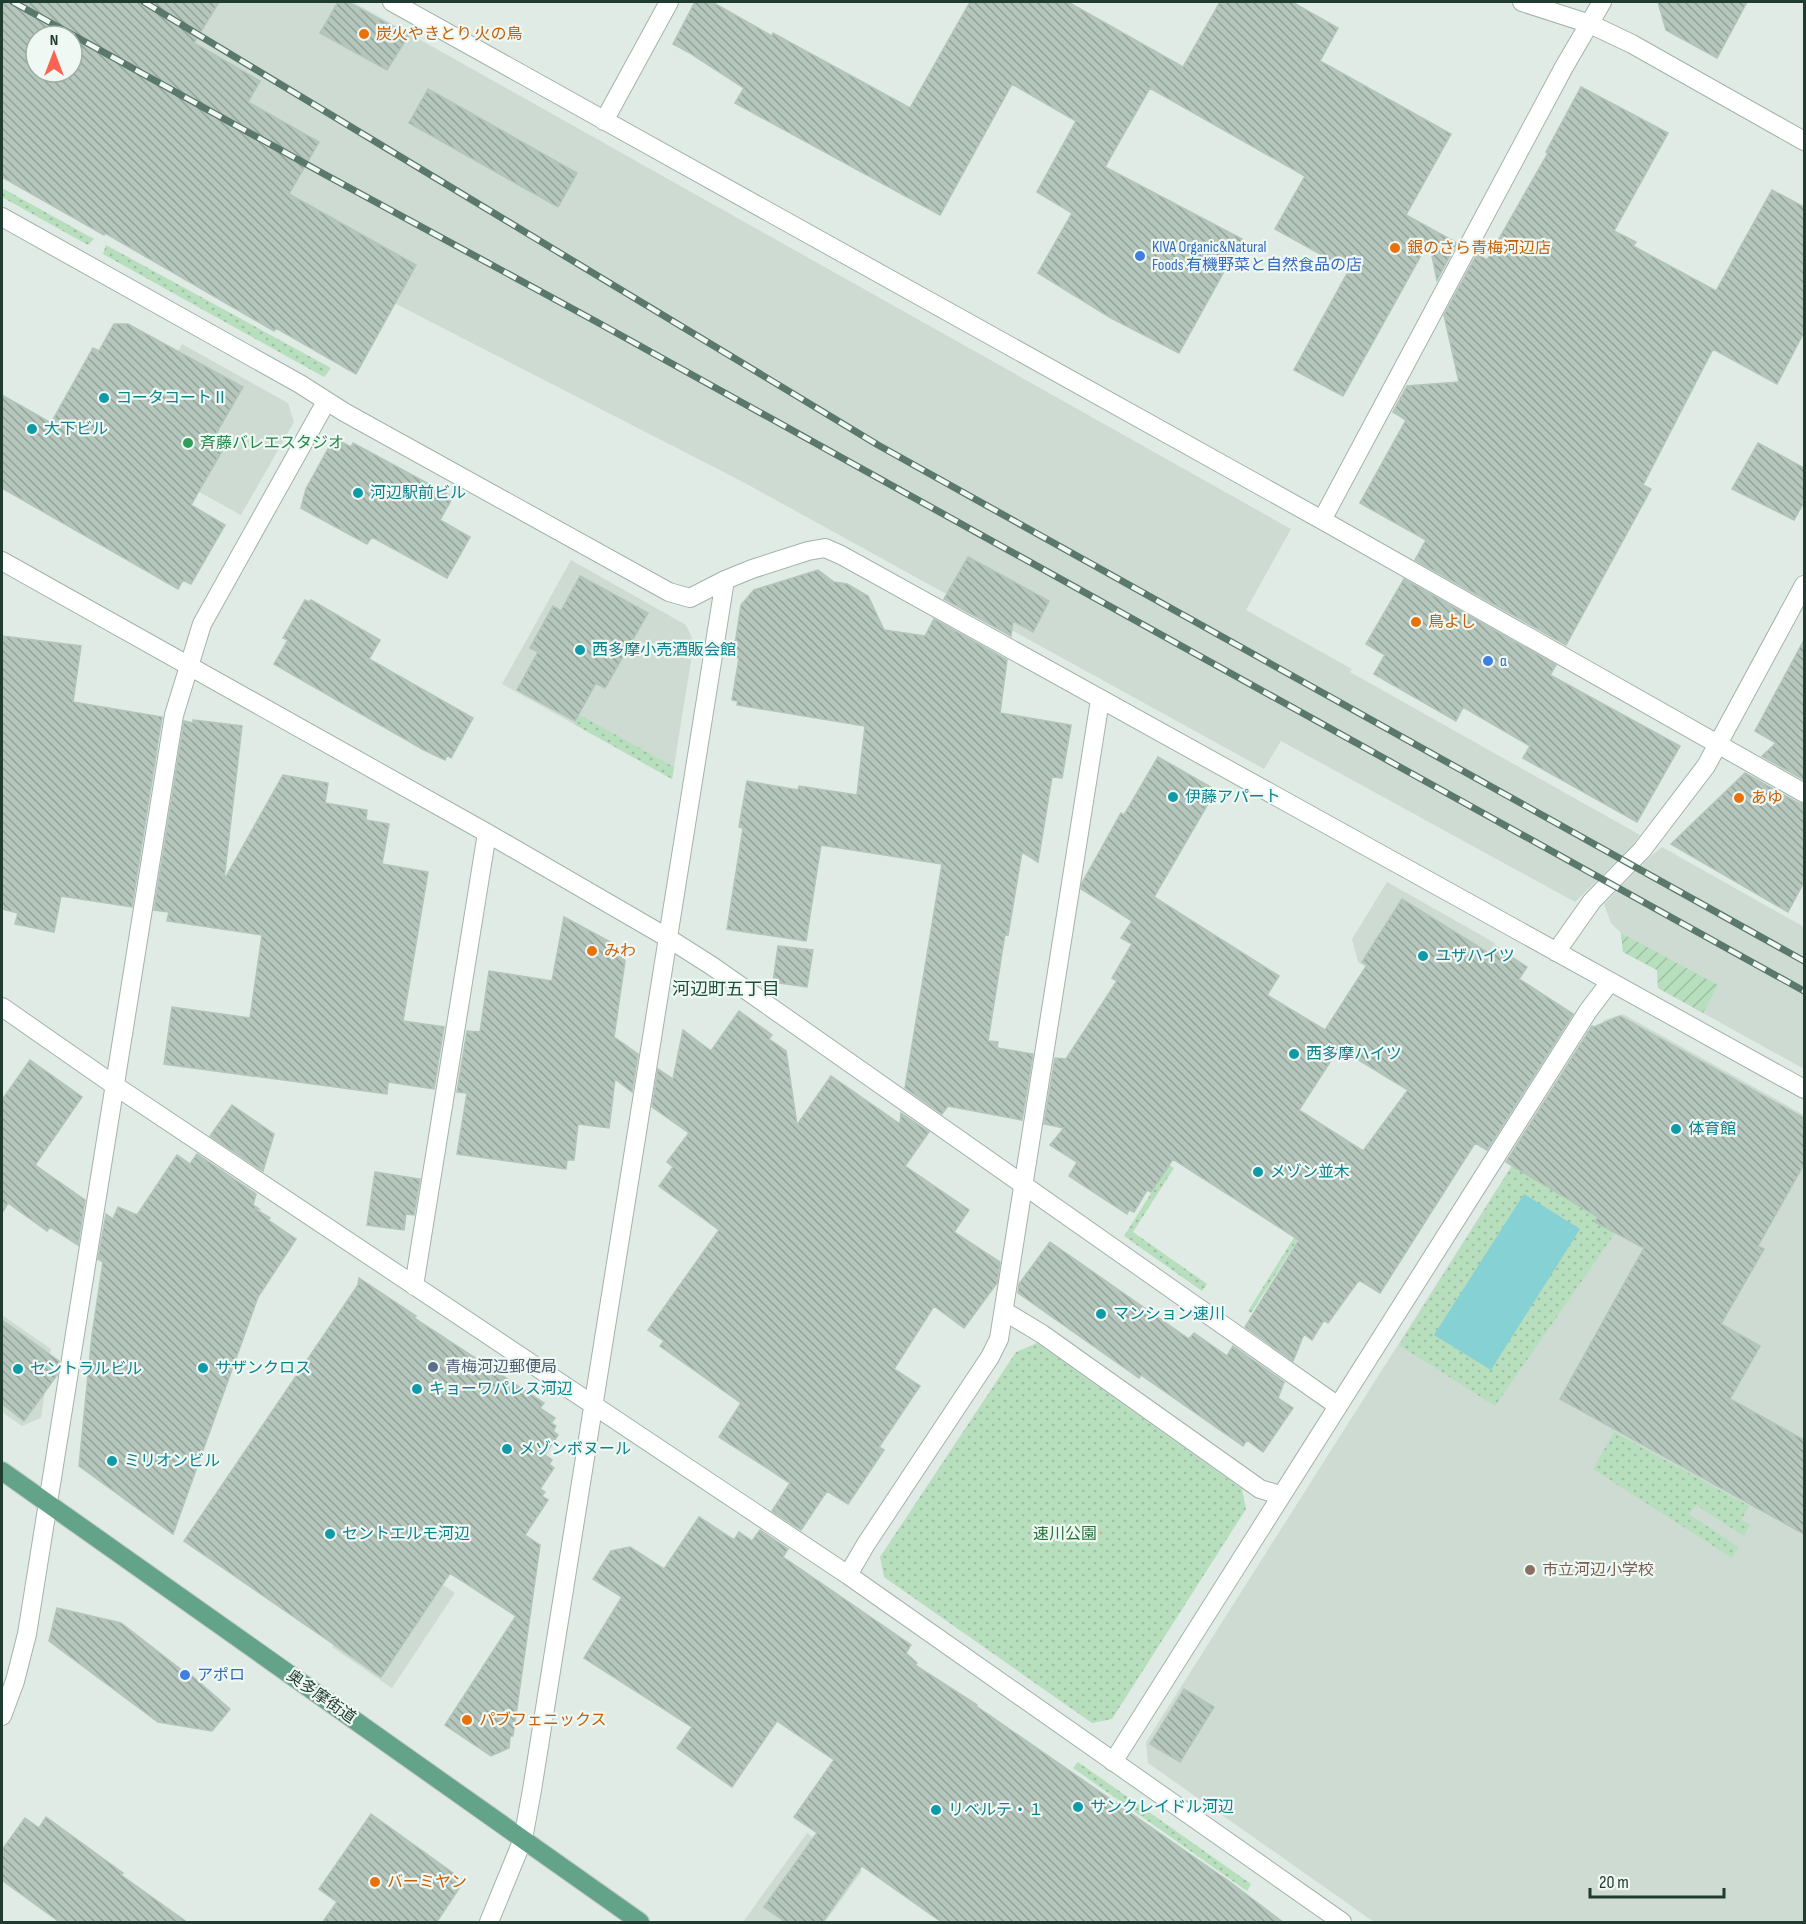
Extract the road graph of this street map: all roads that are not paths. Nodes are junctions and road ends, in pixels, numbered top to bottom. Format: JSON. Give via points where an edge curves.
{"nodes":[{"id":1,"x":392,"y":2,"type":"edge"},
{"id":2,"x":669,"y":2,"type":"edge"},
{"id":3,"x":1522,"y":2,"type":"edge"},
{"id":4,"x":1602,"y":2,"type":"edge"},
{"id":5,"x":1590,"y":24,"type":"junction"},
{"id":6,"x":604,"y":122,"type":"junction"},
{"id":7,"x":1804,"y":141,"type":"edge"},
{"id":8,"x":2,"y":217,"type":"edge"},
{"id":9,"x":326,"y":402,"type":"junction"},
{"id":10,"x":1322,"y":520,"type":"junction"},
{"id":11,"x":2,"y":561,"type":"edge"},
{"id":12,"x":725,"y":580,"type":"junction"},
{"id":13,"x":1804,"y":585,"type":"edge"},
{"id":14,"x":188,"y":665,"type":"junction"},
{"id":15,"x":1100,"y":700,"type":"junction"},
{"id":16,"x":1718,"y":743,"type":"junction"},
{"id":17,"x":1804,"y":793,"type":"edge"},
{"id":18,"x":487,"y":833,"type":"junction"},
{"id":19,"x":668,"y":938,"type":"junction"},
{"id":20,"x":1556,"y":952,"type":"junction"},
{"id":21,"x":1610,"y":982,"type":"junction"},
{"id":22,"x":2,"y":1007,"type":"edge"},
{"id":23,"x":114,"y":1085,"type":"junction"},
{"id":24,"x":1804,"y":1089,"type":"edge"},
{"id":25,"x":1024,"y":1185,"type":"junction"},
{"id":26,"x":414,"y":1286,"type":"junction"},
{"id":27,"x":1004,"y":1311,"type":"junction"},
{"id":28,"x":593,"y":1406,"type":"junction"},
{"id":29,"x":1338,"y":1406,"type":"junction"},
{"id":30,"x":2,"y":1471,"type":"edge"},
{"id":31,"x":1280,"y":1495,"type":"junction"},
{"id":32,"x":47,"y":1504,"type":"junction"},
{"id":33,"x":848,"y":1575,"type":"junction"},
{"id":34,"x":2,"y":1716,"type":"edge"},
{"id":35,"x":1113,"y":1762,"type":"junction"},
{"id":36,"x":523,"y":1839,"type":"junction"},
{"id":37,"x":489,"y":1923,"type":"edge"},
{"id":38,"x":640,"y":1923,"type":"edge"},
{"id":39,"x":1342,"y":1923,"type":"edge"}],
"edges":[{"from":1,"to":6,"type":"street"},
{"from":2,"to":6,"type":"street"},
{"from":3,"to":5,"type":"street"},
{"from":4,"to":5,"type":"street"},
{"from":5,"to":7,"type":"street"},
{"from":5,"to":10,"type":"street"},
{"from":6,"to":10,"type":"street"},
{"from":8,"to":9,"type":"street"},
{"from":9,"to":12,"type":"street","via":[[669,592],[690,598]]},
{"from":9,"to":14,"type":"street","via":[[202,624]]},
{"from":10,"to":16,"type":"street"},
{"from":11,"to":14,"type":"street"},
{"from":12,"to":15,"type":"street","via":[[752,568],[825,548]]},
{"from":12,"to":19,"type":"street"},
{"from":13,"to":16,"type":"street"},
{"from":14,"to":18,"type":"street"},
{"from":14,"to":23,"type":"street","via":[[174,715]]},
{"from":15,"to":20,"type":"street"},
{"from":15,"to":25,"type":"street"},
{"from":16,"to":17,"type":"street"},
{"from":16,"to":20,"type":"street","via":[[1706,766],[1642,850],[1592,901]]},
{"from":18,"to":19,"type":"street"},
{"from":18,"to":26,"type":"street"},
{"from":19,"to":25,"type":"street"},
{"from":19,"to":28,"type":"street"},
{"from":20,"to":21,"type":"street"},
{"from":21,"to":24,"type":"street"},
{"from":21,"to":29,"type":"street","via":[[1581,1021]]},
{"from":22,"to":23,"type":"street"},
{"from":23,"to":26,"type":"street"},
{"from":23,"to":32,"type":"street"},
{"from":25,"to":27,"type":"street"},
{"from":25,"to":29,"type":"street"},
{"from":26,"to":28,"type":"street"},
{"from":27,"to":31,"type":"street","via":[[1260,1489]]},
{"from":27,"to":33,"type":"street","via":[[999,1339],[990,1357]]},
{"from":28,"to":33,"type":"street"},
{"from":28,"to":36,"type":"street"},
{"from":29,"to":31,"type":"street"},
{"from":30,"to":32,"type":"main road","name":"奥多摩街道"},
{"from":31,"to":35,"type":"street"},
{"from":32,"to":34,"type":"street","via":[[27,1634]]},
{"from":32,"to":36,"type":"main road","name":"奥多摩街道"},
{"from":33,"to":35,"type":"street"},
{"from":35,"to":39,"type":"street"},
{"from":36,"to":37,"type":"street"},
{"from":36,"to":38,"type":"main road","name":"奥多摩街道"}]}
